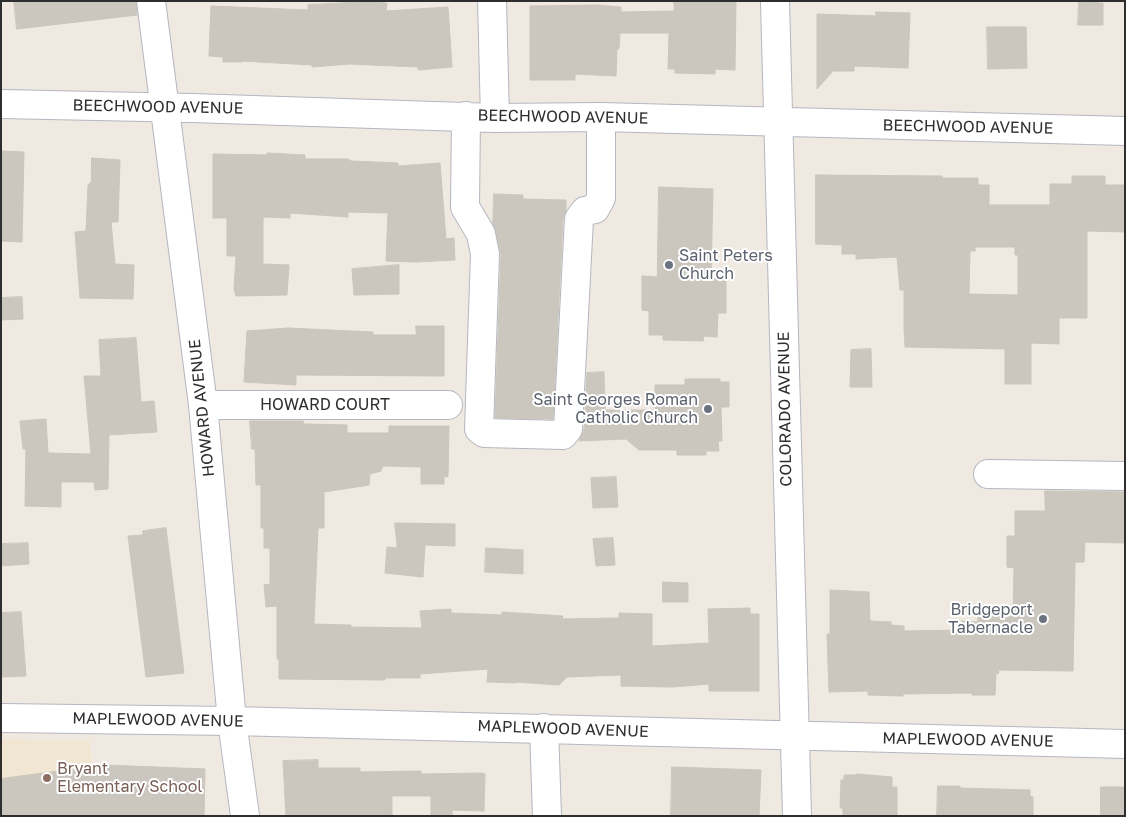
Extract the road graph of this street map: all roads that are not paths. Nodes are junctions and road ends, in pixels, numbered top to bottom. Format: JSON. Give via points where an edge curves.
{"nodes":[{"id":1,"x":151,"y":1,"type":"edge"},
{"id":2,"x":492,"y":1,"type":"edge"},
{"id":3,"x":775,"y":1,"type":"edge"},
{"id":4,"x":1,"y":104,"type":"edge"},
{"id":5,"x":163,"y":107,"type":"junction"},
{"id":6,"x":466,"y":116,"type":"junction"},
{"id":7,"x":601,"y":117,"type":"junction"},
{"id":8,"x":496,"y":118,"type":"junction"},
{"id":9,"x":779,"y":122,"type":"junction"},
{"id":10,"x":1125,"y":131,"type":"edge"},
{"id":11,"x":203,"y":405,"type":"junction"},
{"id":12,"x":448,"y":405,"type":"dead end"},
{"id":13,"x":988,"y":474,"type":"dead end"},
{"id":14,"x":1125,"y":476,"type":"edge"},
{"id":15,"x":1,"y":718,"type":"edge"},
{"id":16,"x":232,"y":721,"type":"junction"},
{"id":17,"x":544,"y":728,"type":"junction"},
{"id":18,"x":795,"y":736,"type":"junction"},
{"id":19,"x":1125,"y":744,"type":"edge"},
{"id":20,"x":245,"y":816,"type":"edge"},
{"id":21,"x":547,"y":816,"type":"edge"},
{"id":22,"x":796,"y":816,"type":"edge"}],
"edges":[{"from":1,"to":5,"type":"street","name":"HOWARD AVENUE"},
{"from":2,"to":8,"type":"street"},
{"from":3,"to":9,"type":"street","name":"COLORADO AVENUE"},
{"from":4,"to":5,"type":"street","name":"BEECHWOOD AVENUE"},
{"from":5,"to":6,"type":"street","name":"BEECHWOOD AVENUE"},
{"from":5,"to":11,"type":"street","name":"HOWARD AVENUE"},
{"from":6,"to":7,"type":"street","via":[[465,207],[482,234],[485,254],[479,429],[484,433],[563,435],[568,429],[579,218],[584,212],[595,209],[601,198]]},
{"from":6,"to":8,"type":"street","name":"BEECHWOOD AVENUE"},
{"from":7,"to":8,"type":"street","name":"BEECHWOOD AVENUE"},
{"from":7,"to":9,"type":"street","name":"BEECHWOOD AVENUE"},
{"from":9,"to":10,"type":"street","name":"BEECHWOOD AVENUE"},
{"from":9,"to":18,"type":"street","name":"COLORADO AVENUE"},
{"from":11,"to":12,"type":"street","name":"HOWARD COURT"},
{"from":11,"to":16,"type":"street","name":"HOWARD AVENUE"},
{"from":13,"to":14,"type":"street"},
{"from":15,"to":16,"type":"street","name":"MAPLEWOOD AVENUE"},
{"from":16,"to":17,"type":"street","name":"MAPLEWOOD AVENUE"},
{"from":16,"to":20,"type":"street","name":"HOWARD AVENUE"},
{"from":17,"to":18,"type":"street","name":"MAPLEWOOD AVENUE"},
{"from":17,"to":21,"type":"street"},
{"from":18,"to":19,"type":"street","name":"MAPLEWOOD AVENUE"},
{"from":18,"to":22,"type":"street","name":"COLORADO AVENUE"}]}
